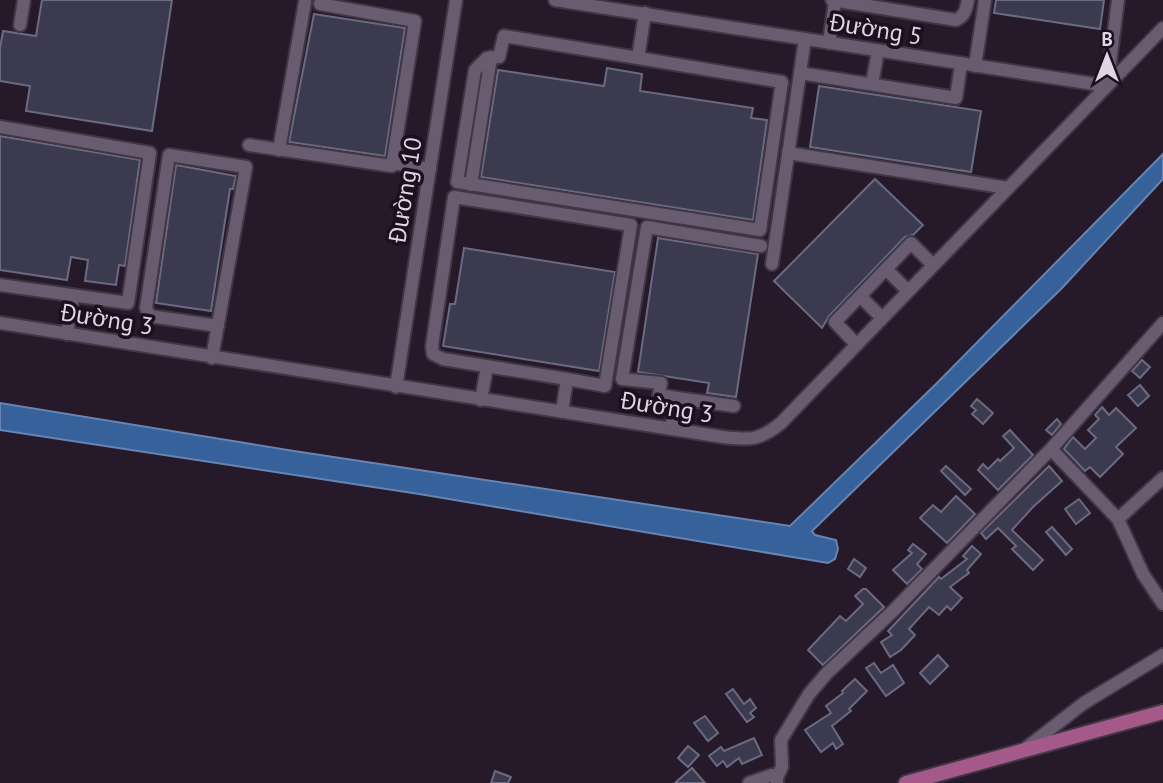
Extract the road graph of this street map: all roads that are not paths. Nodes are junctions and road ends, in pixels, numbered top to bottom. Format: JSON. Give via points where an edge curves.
{"nodes":[{"id":1,"x":24,"y":0,"type":"edge"},
{"id":2,"x":456,"y":0,"type":"edge"},
{"id":3,"x":555,"y":0,"type":"edge"},
{"id":4,"x":662,"y":0,"type":"edge"},
{"id":5,"x":834,"y":0,"type":"edge"},
{"id":6,"x":968,"y":0,"type":"edge"},
{"id":7,"x":985,"y":0,"type":"edge"},
{"id":8,"x":1118,"y":0,"type":"edge"},
{"id":9,"x":300,"y":1,"type":"edge"},
{"id":10,"x":320,"y":2,"type":"edge"},
{"id":11,"x":645,"y":13,"type":"junction"},
{"id":12,"x":659,"y":15,"type":"junction"},
{"id":13,"x":20,"y":25,"type":"dead end"},
{"id":14,"x":1163,"y":28,"type":"edge"},
{"id":15,"x":805,"y":39,"type":"junction"},
{"id":16,"x":829,"y":43,"type":"junction"},
{"id":17,"x":878,"y":51,"type":"junction"},
{"id":18,"x":638,"y":58,"type":"junction"},
{"id":19,"x":968,"y":65,"type":"junction"},
{"id":20,"x":800,"y":73,"type":"junction"},
{"id":21,"x":873,"y":84,"type":"junction"},
{"id":22,"x":1107,"y":86,"type":"junction"},
{"id":23,"x":0,"y":127,"type":"edge"},
{"id":24,"x":249,"y":145,"type":"dead end"},
{"id":25,"x":279,"y":150,"type":"junction"},
{"id":26,"x":788,"y":153,"type":"junction"},
{"id":27,"x":392,"y":163,"type":"junction"},
{"id":28,"x":430,"y":169,"type":"junction"},
{"id":29,"x":1008,"y":188,"type":"junction"},
{"id":30,"x":761,"y":246,"type":"dead end"},
{"id":31,"x":772,"y":264,"type":"dead end"},
{"id":32,"x":933,"y":265,"type":"junction"},
{"id":33,"x":886,"y":269,"type":"junction"},
{"id":34,"x":0,"y":285,"type":"edge"},
{"id":35,"x":908,"y":290,"type":"junction"},
{"id":36,"x":73,"y":296,"type":"junction"},
{"id":37,"x":860,"y":296,"type":"junction"},
{"id":38,"x":882,"y":318,"type":"junction"},
{"id":39,"x":0,"y":323,"type":"edge"},
{"id":40,"x":1163,"y":324,"type":"edge"},
{"id":41,"x":218,"y":327,"type":"junction"},
{"id":42,"x":67,"y":334,"type":"junction"},
{"id":43,"x":856,"y":344,"type":"junction"},
{"id":44,"x":212,"y":358,"type":"junction"},
{"id":45,"x":487,"y":367,"type":"junction"},
{"id":46,"x":567,"y":379,"type":"junction"},
{"id":47,"x":396,"y":387,"type":"junction"},
{"id":48,"x":677,"y":398,"type":"junction"},
{"id":49,"x":481,"y":400,"type":"junction"},
{"id":50,"x":734,"y":407,"type":"dead end"},
{"id":51,"x":562,"y":412,"type":"junction"},
{"id":52,"x":671,"y":429,"type":"junction"},
{"id":53,"x":1051,"y":449,"type":"junction"},
{"id":54,"x":1163,"y":478,"type":"edge"},
{"id":55,"x":1118,"y":519,"type":"junction"},
{"id":56,"x":1163,"y":604,"type":"edge"},
{"id":57,"x":1163,"y":655,"type":"edge"},
{"id":58,"x":1163,"y":712,"type":"edge"},
{"id":59,"x":1020,"y":752,"type":"junction"},
{"id":60,"x":777,"y":780,"type":"edge"},
{"id":61,"x":749,"y":783,"type":"edge"},
{"id":62,"x":906,"y":783,"type":"edge"}],
"edges":[{"from":1,"to":13,"type":"street"},
{"from":2,"to":28,"type":"street","name":"Đường 10"},
{"from":3,"to":11,"type":"street","name":"Đường 5"},
{"from":4,"to":12,"type":"street"},
{"from":5,"to":6,"type":"street","via":[[956,20],[966,11]]},
{"from":5,"to":16,"type":"street"},
{"from":7,"to":19,"type":"street"},
{"from":8,"to":22,"type":"street"},
{"from":9,"to":10,"type":"street"},
{"from":9,"to":25,"type":"street"},
{"from":10,"to":27,"type":"street","via":[[415,21]]},
{"from":11,"to":12,"type":"street","name":"Đường 5"},
{"from":11,"to":18,"type":"street"},
{"from":12,"to":15,"type":"street","name":"Đường 5"},
{"from":14,"to":22,"type":"street","name":"Đường 3"},
{"from":15,"to":16,"type":"street","name":"Đường 5"},
{"from":15,"to":20,"type":"street"},
{"from":16,"to":17,"type":"street","name":"Đường 5"},
{"from":17,"to":19,"type":"street","name":"Đường 5"},
{"from":17,"to":21,"type":"street"},
{"from":18,"to":18,"type":"street","via":[[782,82],[760,230],[457,182],[475,118],[475,70],[491,57],[499,57],[504,36]]},
{"from":19,"to":21,"type":"street","via":[[956,97]]},
{"from":19,"to":22,"type":"street","name":"Đường 5"},
{"from":20,"to":21,"type":"street"},
{"from":20,"to":26,"type":"street"},
{"from":22,"to":29,"type":"street","name":"Đường 3"},
{"from":23,"to":36,"type":"street","via":[[150,153],[128,303]]},
{"from":24,"to":25,"type":"street"},
{"from":25,"to":27,"type":"street"},
{"from":26,"to":29,"type":"street"},
{"from":26,"to":31,"type":"street"},
{"from":27,"to":28,"type":"street"},
{"from":28,"to":47,"type":"street","name":"Đường 10"},
{"from":29,"to":32,"type":"street","name":"Đường 3"},
{"from":30,"to":48,"type":"street","via":[[647,227],[622,379],[661,383],[659,395]]},
{"from":32,"to":33,"type":"street","via":[[912,243]]},
{"from":32,"to":35,"type":"street","name":"Đường 3"},
{"from":33,"to":35,"type":"street"},
{"from":33,"to":37,"type":"street"},
{"from":34,"to":36,"type":"street"},
{"from":35,"to":38,"type":"street","name":"Đường 3"},
{"from":36,"to":42,"type":"street"},
{"from":37,"to":38,"type":"street"},
{"from":37,"to":43,"type":"street","via":[[835,322]]},
{"from":38,"to":43,"type":"street","name":"Đường 3"},
{"from":39,"to":42,"type":"street","name":"Đường 3"},
{"from":40,"to":53,"type":"street"},
{"from":41,"to":41,"type":"street","via":[[147,313],[169,155],[246,167]]},
{"from":41,"to":44,"type":"street"},
{"from":42,"to":44,"type":"street","name":"Đường 3"},
{"from":43,"to":52,"type":"street","name":"Đường 3","via":[[767,434],[750,440]]},
{"from":44,"to":47,"type":"street","name":"Đường 3"},
{"from":45,"to":46,"type":"street"},
{"from":45,"to":46,"type":"street","via":[[436,357],[432,350],[454,197],[631,225],[605,386]]},
{"from":45,"to":49,"type":"street"},
{"from":46,"to":51,"type":"street"},
{"from":47,"to":49,"type":"street","name":"Đường 3"},
{"from":48,"to":50,"type":"street"},
{"from":48,"to":52,"type":"street"},
{"from":49,"to":51,"type":"street","name":"Đường 3"},
{"from":51,"to":52,"type":"street","name":"Đường 3"},
{"from":53,"to":55,"type":"street"},
{"from":53,"to":60,"type":"street","via":[[809,694],[781,740],[782,767]]},
{"from":54,"to":55,"type":"street"},
{"from":55,"to":56,"type":"street","via":[[1143,574]]},
{"from":57,"to":59,"type":"street","via":[[1084,703]]},
{"from":58,"to":59,"type":"main road"},
{"from":59,"to":62,"type":"main road"},
{"from":60,"to":61,"type":"street","via":[[772,775]]}]}
